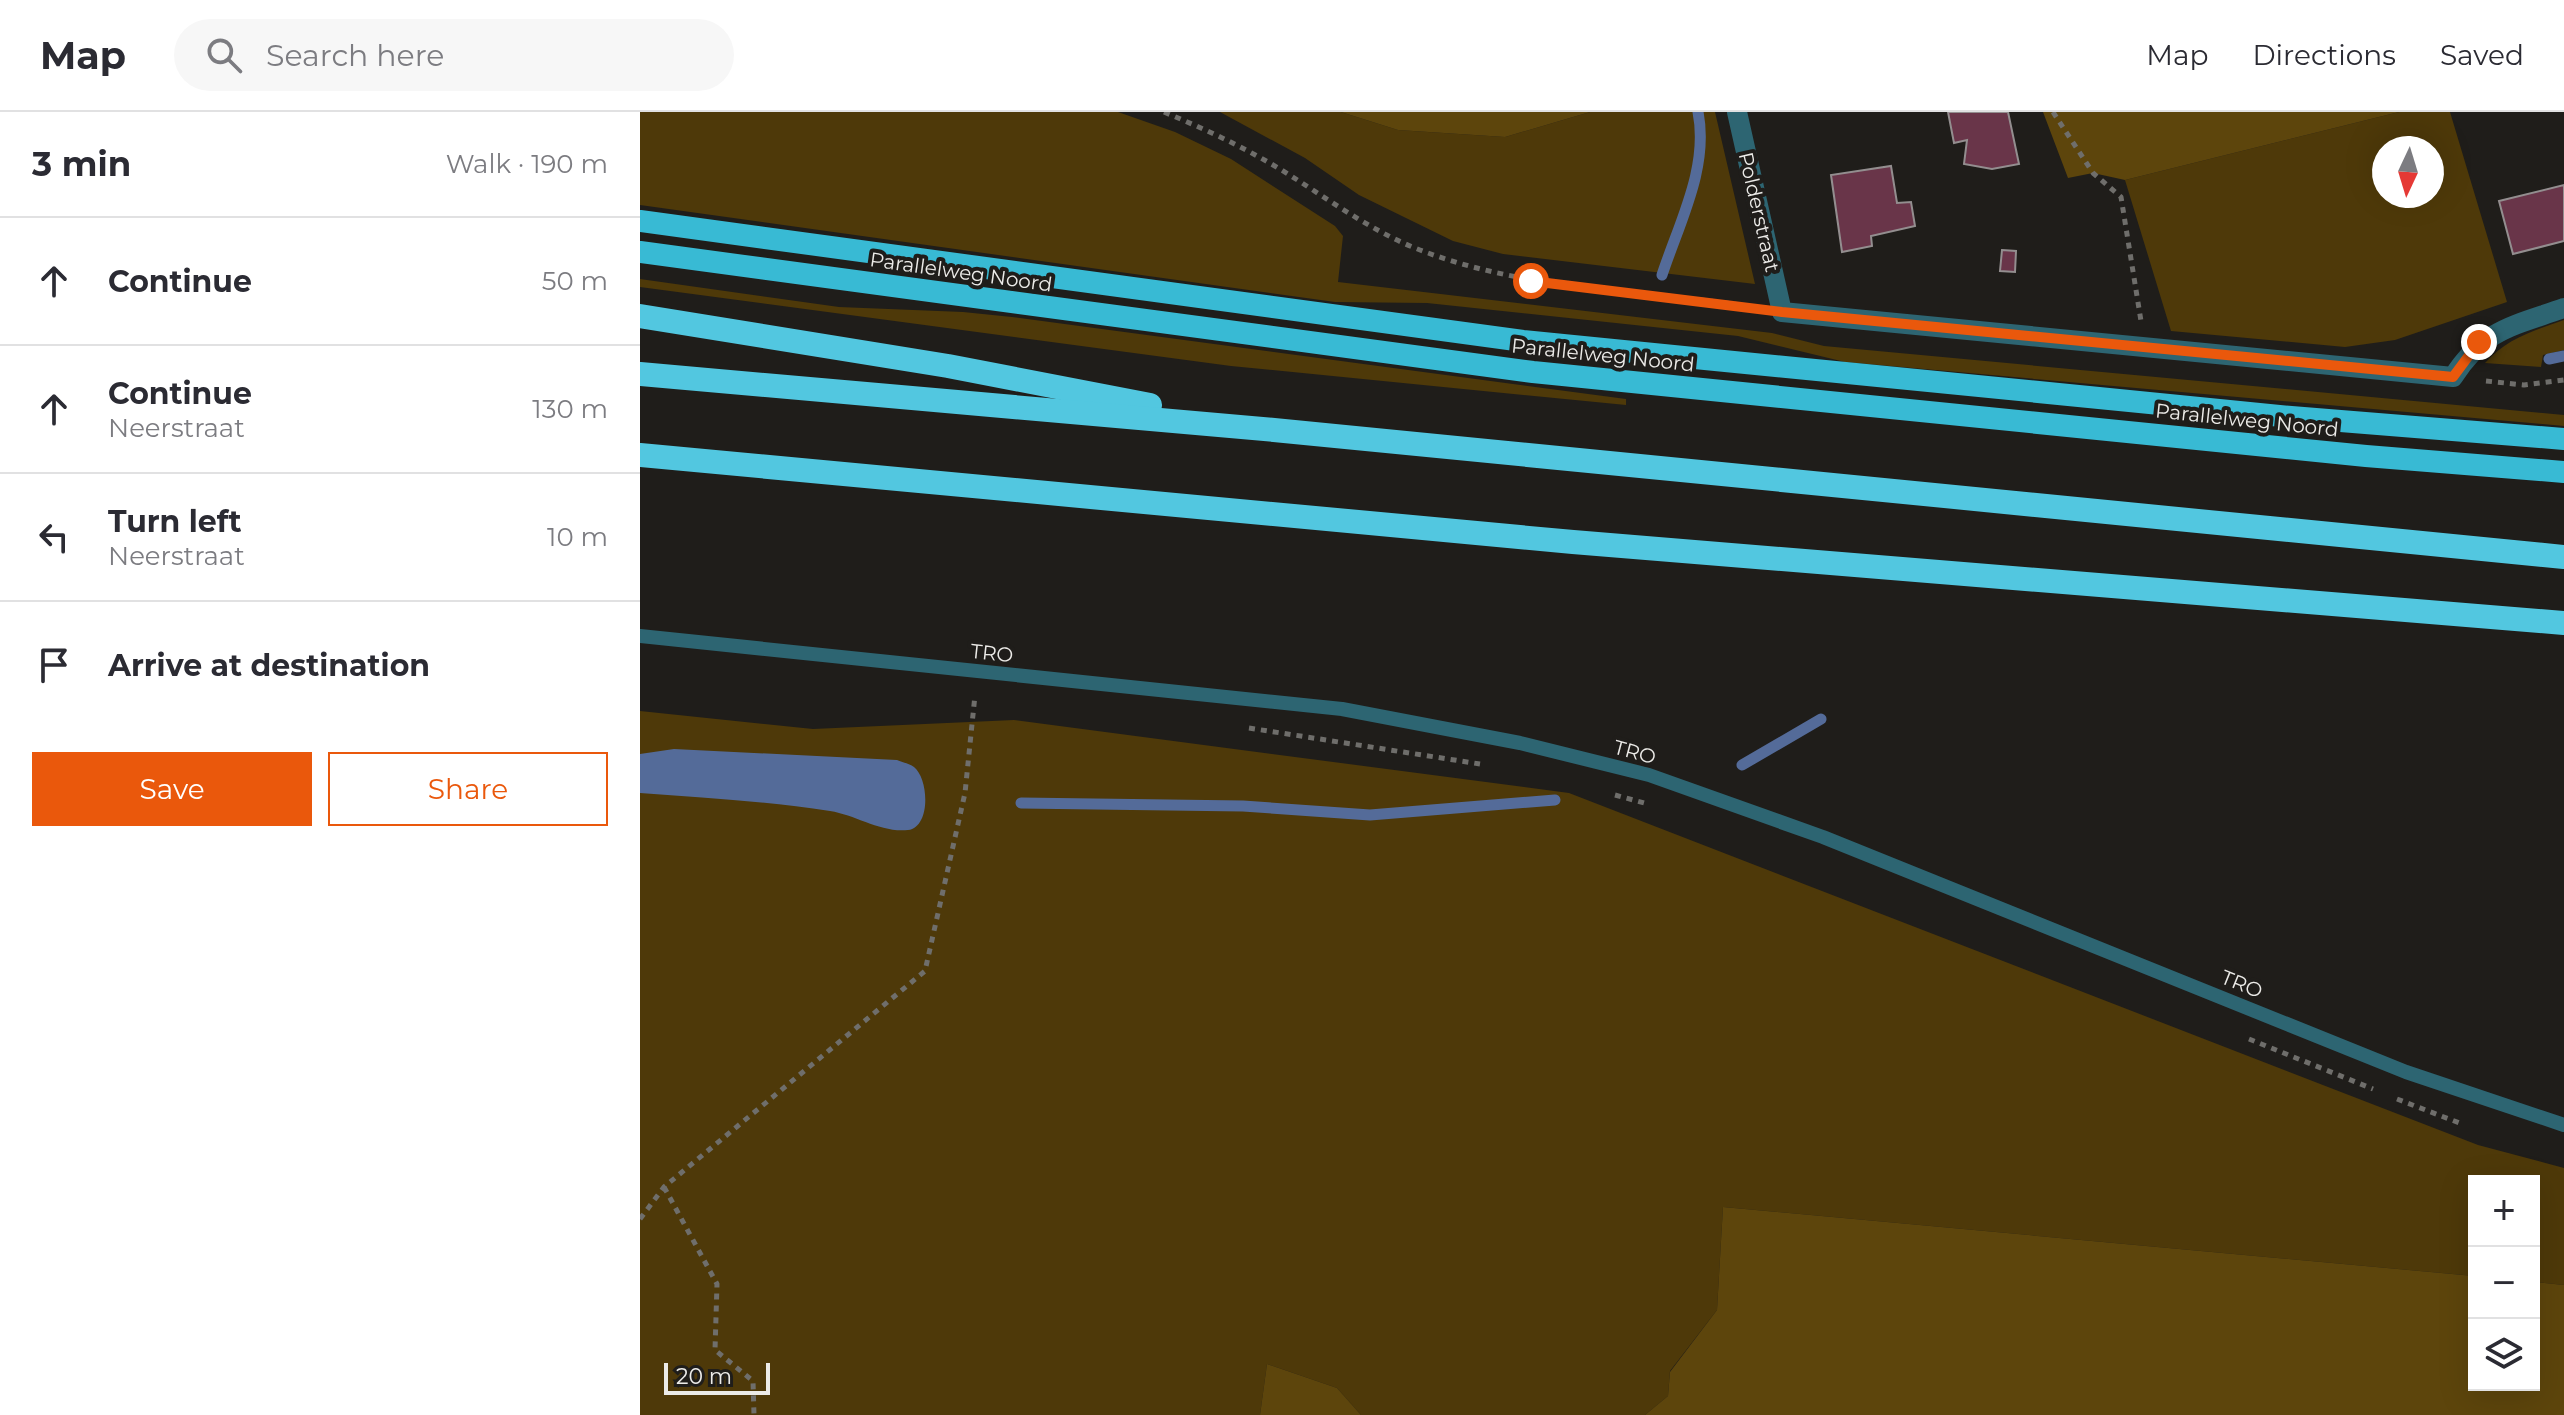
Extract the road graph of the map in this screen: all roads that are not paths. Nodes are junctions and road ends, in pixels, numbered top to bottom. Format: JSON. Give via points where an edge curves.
{"nodes":[{"id":1,"x":1737,"y":112,"type":"edge"},
{"id":2,"x":640,"y":221,"type":"edge"},
{"id":3,"x":640,"y":252,"type":"edge"},
{"id":4,"x":2564,"y":308,"type":"edge"},
{"id":5,"x":640,"y":316,"type":"edge"},
{"id":6,"x":640,"y":374,"type":"edge"},
{"id":7,"x":1274,"y":430,"type":"junction"},
{"id":8,"x":2564,"y":439,"type":"edge"},
{"id":9,"x":640,"y":455,"type":"edge"},
{"id":10,"x":2564,"y":472,"type":"edge"},
{"id":11,"x":2564,"y":557,"type":"edge"},
{"id":12,"x":2564,"y":623,"type":"edge"},
{"id":13,"x":640,"y":636,"type":"edge"},
{"id":14,"x":2564,"y":1125,"type":"edge"}],
"edges":[{"from":1,"to":4,"type":"street","name":"Polderstraat","via":[[1782,312],[2453,377],[2479,342]]},
{"from":2,"to":8,"type":"highway","name":"Parallelweg Noord","via":[[1523,341]]},
{"from":3,"to":10,"type":"highway","name":"Parallelweg Noord","via":[[1533,372]]},
{"from":5,"to":7,"type":"highway","via":[[948,366]]},
{"from":6,"to":7,"type":"highway"},
{"from":7,"to":11,"type":"highway"},
{"from":9,"to":12,"type":"highway","via":[[1589,543]]},
{"from":13,"to":14,"type":"lane","name":"TRO","via":[[1342,709],[1520,743],[1649,775],[1838,843],[2406,1072]]}]}
